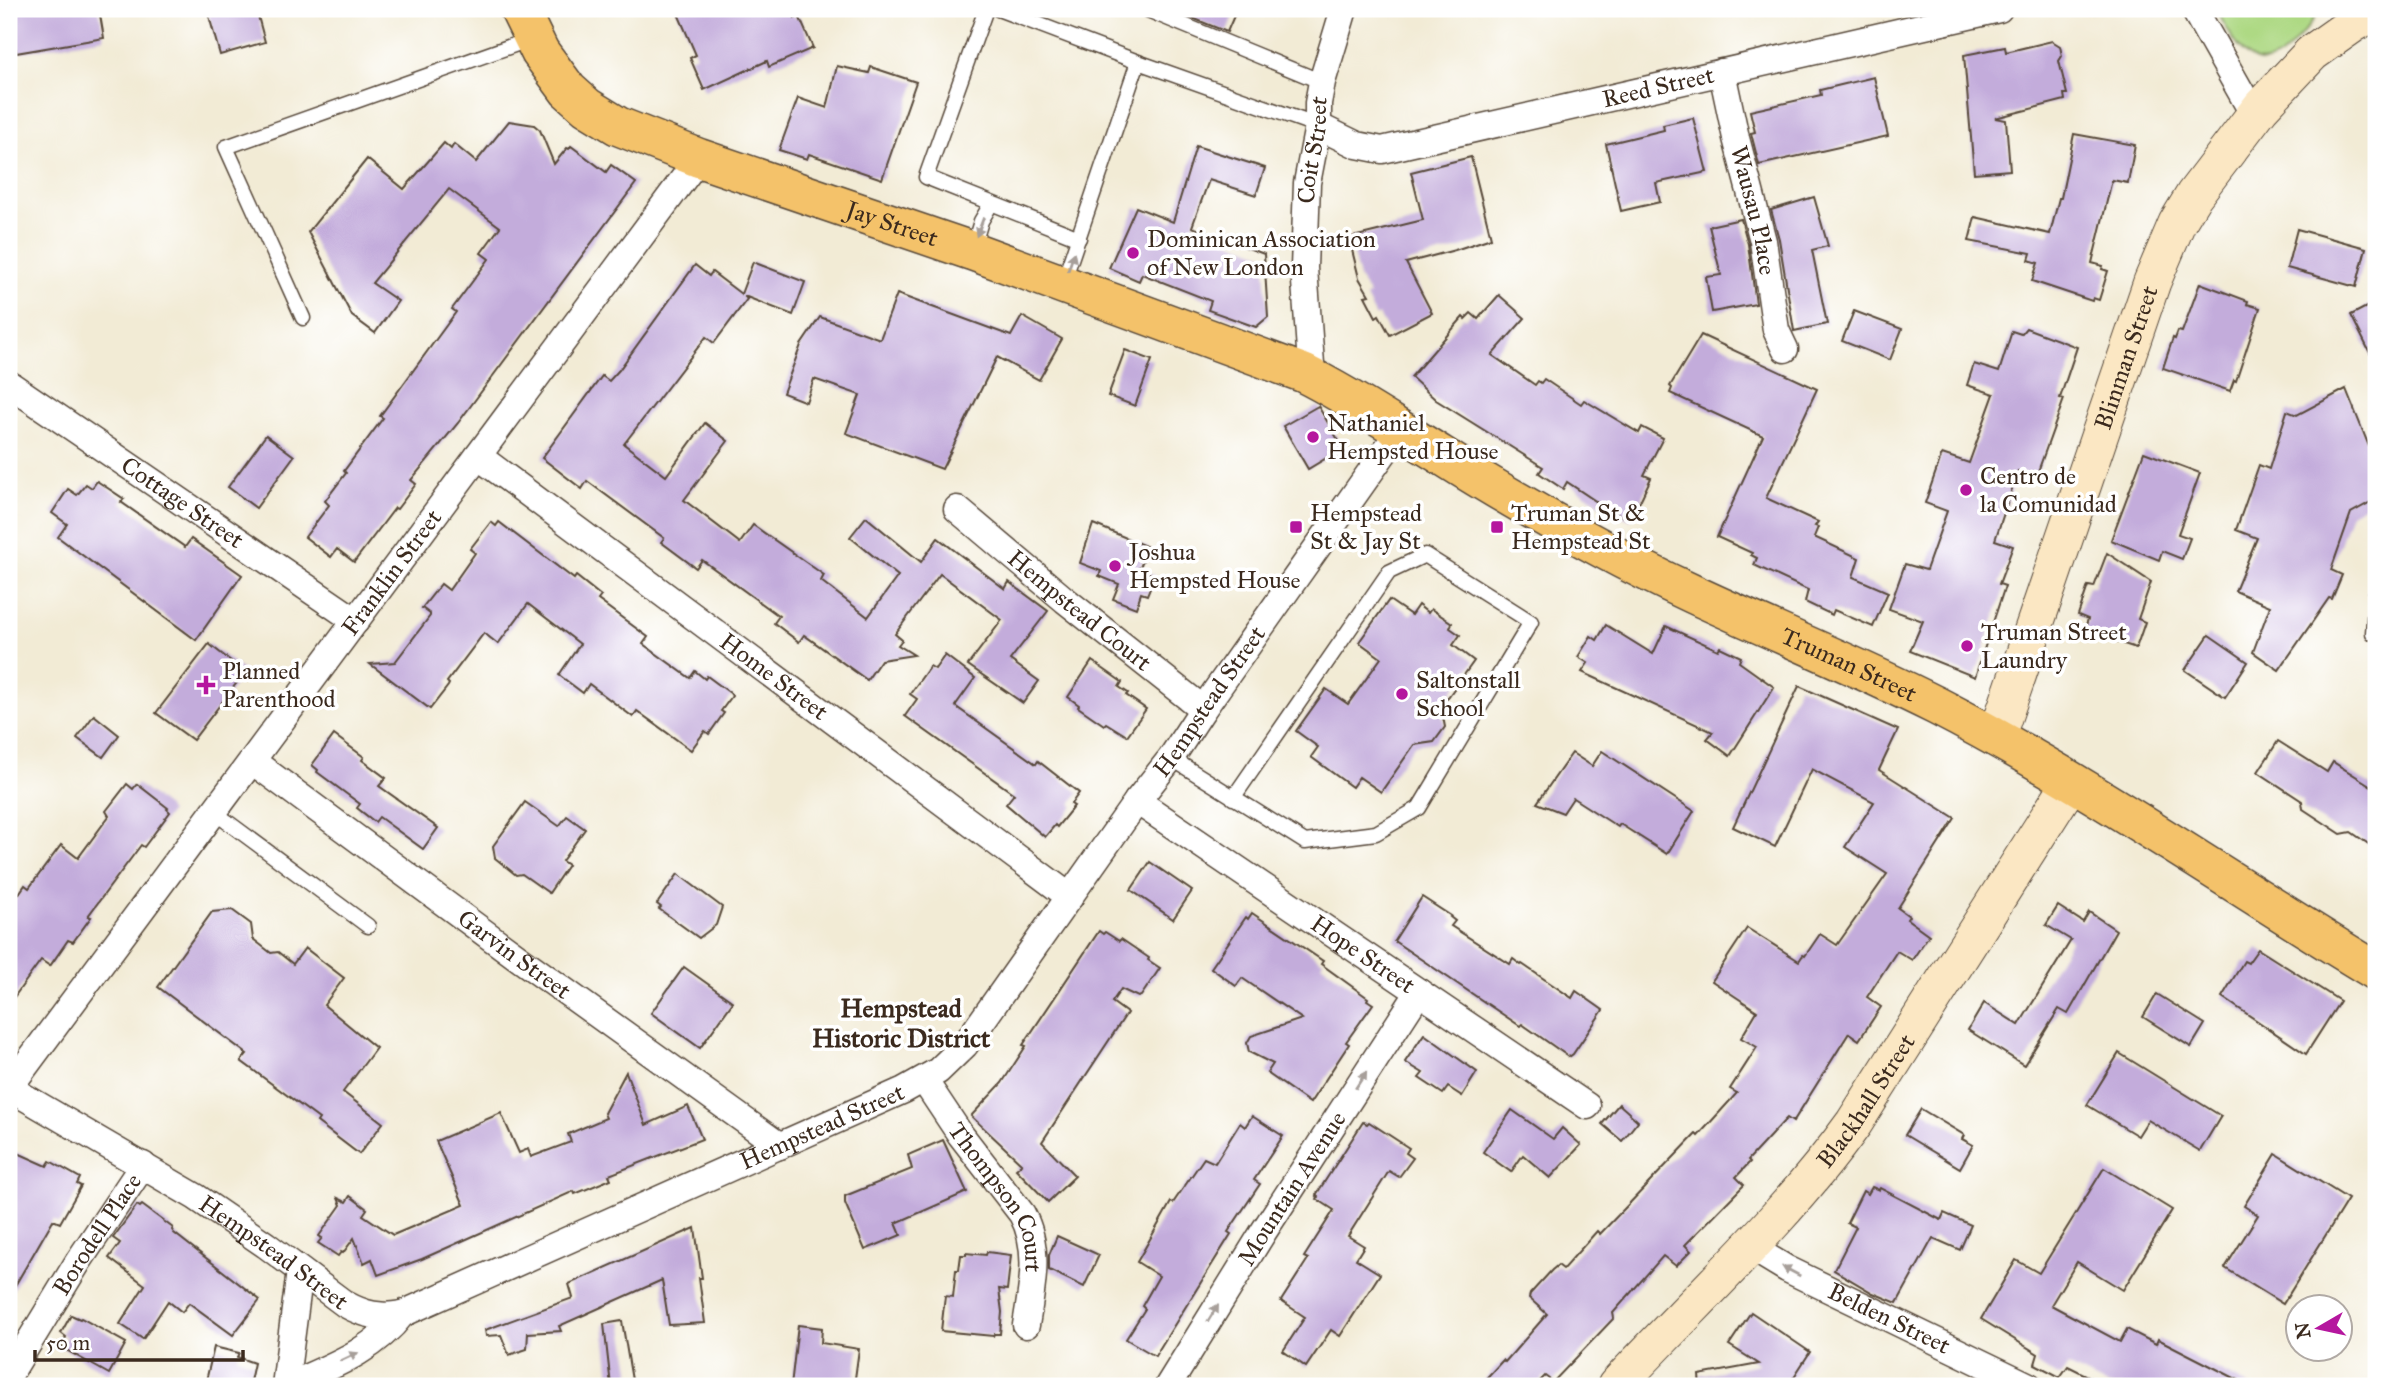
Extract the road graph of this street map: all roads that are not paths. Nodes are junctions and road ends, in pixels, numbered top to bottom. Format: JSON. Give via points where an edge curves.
{"nodes":[{"id":1,"x":986,"y":9,"type":"edge"},
{"id":2,"x":998,"y":9,"type":"edge"},
{"id":3,"x":1145,"y":9,"type":"edge"},
{"id":4,"x":1344,"y":9,"type":"edge"},
{"id":5,"x":2000,"y":9,"type":"edge"},
{"id":6,"x":2194,"y":9,"type":"edge"},
{"id":7,"x":2374,"y":13,"type":"edge"},
{"id":8,"x":525,"y":23,"type":"edge"},
{"id":9,"x":1138,"y":62,"type":"junction"},
{"id":10,"x":1722,"y":72,"type":"junction"},
{"id":11,"x":1322,"y":82,"type":"junction"},
{"id":12,"x":2254,"y":115,"type":"junction"},
{"id":13,"x":1318,"y":126,"type":"junction"},
{"id":14,"x":699,"y":158,"type":"junction"},
{"id":15,"x":991,"y":204,"type":"junction"},
{"id":16,"x":1079,"y":238,"type":"junction"},
{"id":17,"x":972,"y":251,"type":"junction"},
{"id":18,"x":1062,"y":286,"type":"junction"},
{"id":19,"x":303,"y":318,"type":"dead end"},
{"id":20,"x":1784,"y":349,"type":"dead end"},
{"id":21,"x":1312,"y":378,"type":"junction"},
{"id":22,"x":9,"y":384,"type":"edge"},
{"id":23,"x":1400,"y":430,"type":"junction"},
{"id":24,"x":478,"y":456,"type":"junction"},
{"id":25,"x":957,"y":509,"type":"dead end"},
{"id":26,"x":2376,"y":593,"type":"edge"},
{"id":27,"x":356,"y":621,"type":"junction"},
{"id":28,"x":2374,"y":633,"type":"dead end"},
{"id":29,"x":1203,"y":709,"type":"junction"},
{"id":30,"x":1996,"y":738,"type":"junction"},
{"id":31,"x":1171,"y":758,"type":"junction"},
{"id":32,"x":252,"y":761,"type":"junction"},
{"id":33,"x":2071,"y":782,"type":"junction"},
{"id":34,"x":1233,"y":799,"type":"junction"},
{"id":35,"x":1138,"y":801,"type":"junction"},
{"id":36,"x":214,"y":812,"type":"junction"},
{"id":37,"x":1070,"y":897,"type":"junction"},
{"id":38,"x":368,"y":926,"type":"dead end"},
{"id":39,"x":2376,"y":971,"type":"edge"},
{"id":40,"x":1419,"y":992,"type":"junction"},
{"id":41,"x":924,"y":1080,"type":"junction"},
{"id":42,"x":9,"y":1088,"type":"edge"},
{"id":43,"x":1587,"y":1106,"type":"dead end"},
{"id":44,"x":780,"y":1146,"type":"junction"},
{"id":45,"x":143,"y":1165,"type":"junction"},
{"id":46,"x":1749,"y":1246,"type":"junction"},
{"id":47,"x":300,"y":1271,"type":"junction"},
{"id":48,"x":402,"y":1314,"type":"junction"},
{"id":49,"x":1026,"y":1325,"type":"dead end"},
{"id":50,"x":9,"y":1375,"type":"edge"},
{"id":51,"x":1180,"y":1381,"type":"edge"},
{"id":52,"x":286,"y":1386,"type":"edge"},
{"id":53,"x":1615,"y":1386,"type":"edge"},
{"id":54,"x":2029,"y":1386,"type":"edge"}],
"edges":[{"from":1,"to":15,"type":"lane","via":[[926,177]]},
{"from":2,"to":9,"type":"lane"},
{"from":3,"to":11,"type":"lane"},
{"from":4,"to":11,"type":"street","name":"Coit Street"},
{"from":5,"to":10,"type":"street","name":"Reed Street"},
{"from":6,"to":12,"type":"street"},
{"from":7,"to":12,"type":"street","name":"Blinman Street","via":[[2312,53]]},
{"from":8,"to":14,"type":"main road","name":"Jay Street","via":[[553,71],[587,107],[618,126]]},
{"from":8,"to":19,"type":"lane","via":[[226,147]]},
{"from":9,"to":13,"type":"lane"},
{"from":9,"to":16,"type":"lane"},
{"from":10,"to":13,"type":"street","name":"Reed Street","via":[[1382,150],[1357,145]]},
{"from":10,"to":20,"type":"street","name":"Wausau Place","via":[[1763,241],[1776,330]]},
{"from":11,"to":13,"type":"street","name":"Coit Street"},
{"from":12,"to":30,"type":"street","name":"Blinman Street","via":[[2194,195],[2163,252]]},
{"from":13,"to":21,"type":"street","name":"Coit Street","via":[[1304,225]]},
{"from":14,"to":17,"type":"main road","name":"Jay Street"},
{"from":14,"to":24,"type":"street","name":"Franklin Street"},
{"from":15,"to":16,"type":"lane"},
{"from":15,"to":17,"type":"lane","one_way":true},
{"from":18,"to":16,"type":"lane","one_way":true},
{"from":17,"to":18,"type":"main road","name":"Jay Street"},
{"from":18,"to":21,"type":"main road","name":"Jay Street"},
{"from":21,"to":23,"type":"main road","name":"Truman Street"},
{"from":22,"to":27,"type":"street","name":"Cottage Street"},
{"from":23,"to":29,"type":"street","name":"Hempstead Street"},
{"from":23,"to":30,"type":"main road","name":"Truman Street","via":[[1605,550]]},
{"from":24,"to":27,"type":"street","name":"Franklin Street"},
{"from":24,"to":37,"type":"street","name":"Home Street"},
{"from":25,"to":29,"type":"street","name":"Hempstead Court"},
{"from":26,"to":28,"type":"lane"},
{"from":27,"to":32,"type":"street","name":"Franklin Street"},
{"from":29,"to":31,"type":"street","name":"Hempstead Street"},
{"from":30,"to":33,"type":"main road","name":"Truman Street"},
{"from":31,"to":34,"type":"lane"},
{"from":31,"to":35,"type":"street","name":"Hempstead Street"},
{"from":32,"to":36,"type":"street","name":"Franklin Street"},
{"from":32,"to":44,"type":"street","name":"Garvin Street"},
{"from":33,"to":39,"type":"main road","name":"Truman Street"},
{"from":33,"to":46,"type":"street","name":"Blackhall Street","via":[[1854,1123],[1802,1190]]},
{"from":34,"to":34,"type":"lane","via":[[1305,842],[1376,832],[1419,808],[1531,622],[1425,555],[1389,572]]},
{"from":35,"to":37,"type":"street","name":"Hempstead Street"},
{"from":35,"to":40,"type":"street","name":"Hope Street"},
{"from":36,"to":38,"type":"lane"},
{"from":36,"to":42,"type":"street","name":"Franklin Street"},
{"from":37,"to":41,"type":"street","name":"Hempstead Street","via":[[965,1045]]},
{"from":40,"to":43,"type":"street","name":"Hope Street"},
{"from":51,"to":40,"type":"street","name":"Mountain Avenue","one_way":true,"via":[[1264,1231]]},
{"from":41,"to":44,"type":"street","name":"Hempstead Street"},
{"from":41,"to":49,"type":"street","name":"Thompson Court","via":[[1030,1228],[1034,1254]]},
{"from":42,"to":45,"type":"street","name":"Hempstead Street"},
{"from":44,"to":48,"type":"street","name":"Hempstead Street"},
{"from":45,"to":47,"type":"street","name":"Hempstead Street"},
{"from":45,"to":50,"type":"street","name":"Borodell Place"},
{"from":46,"to":53,"type":"street","name":"Blackhall Street"},
{"from":54,"to":46,"type":"street","name":"Belden Street","one_way":true,"via":[[1787,1269]]},
{"from":47,"to":48,"type":"street","name":"Hempstead Street","via":[[359,1312]]},
{"from":47,"to":52,"type":"street"},
{"from":52,"to":48,"type":"street","one_way":true,"via":[[364,1351]]}]}
